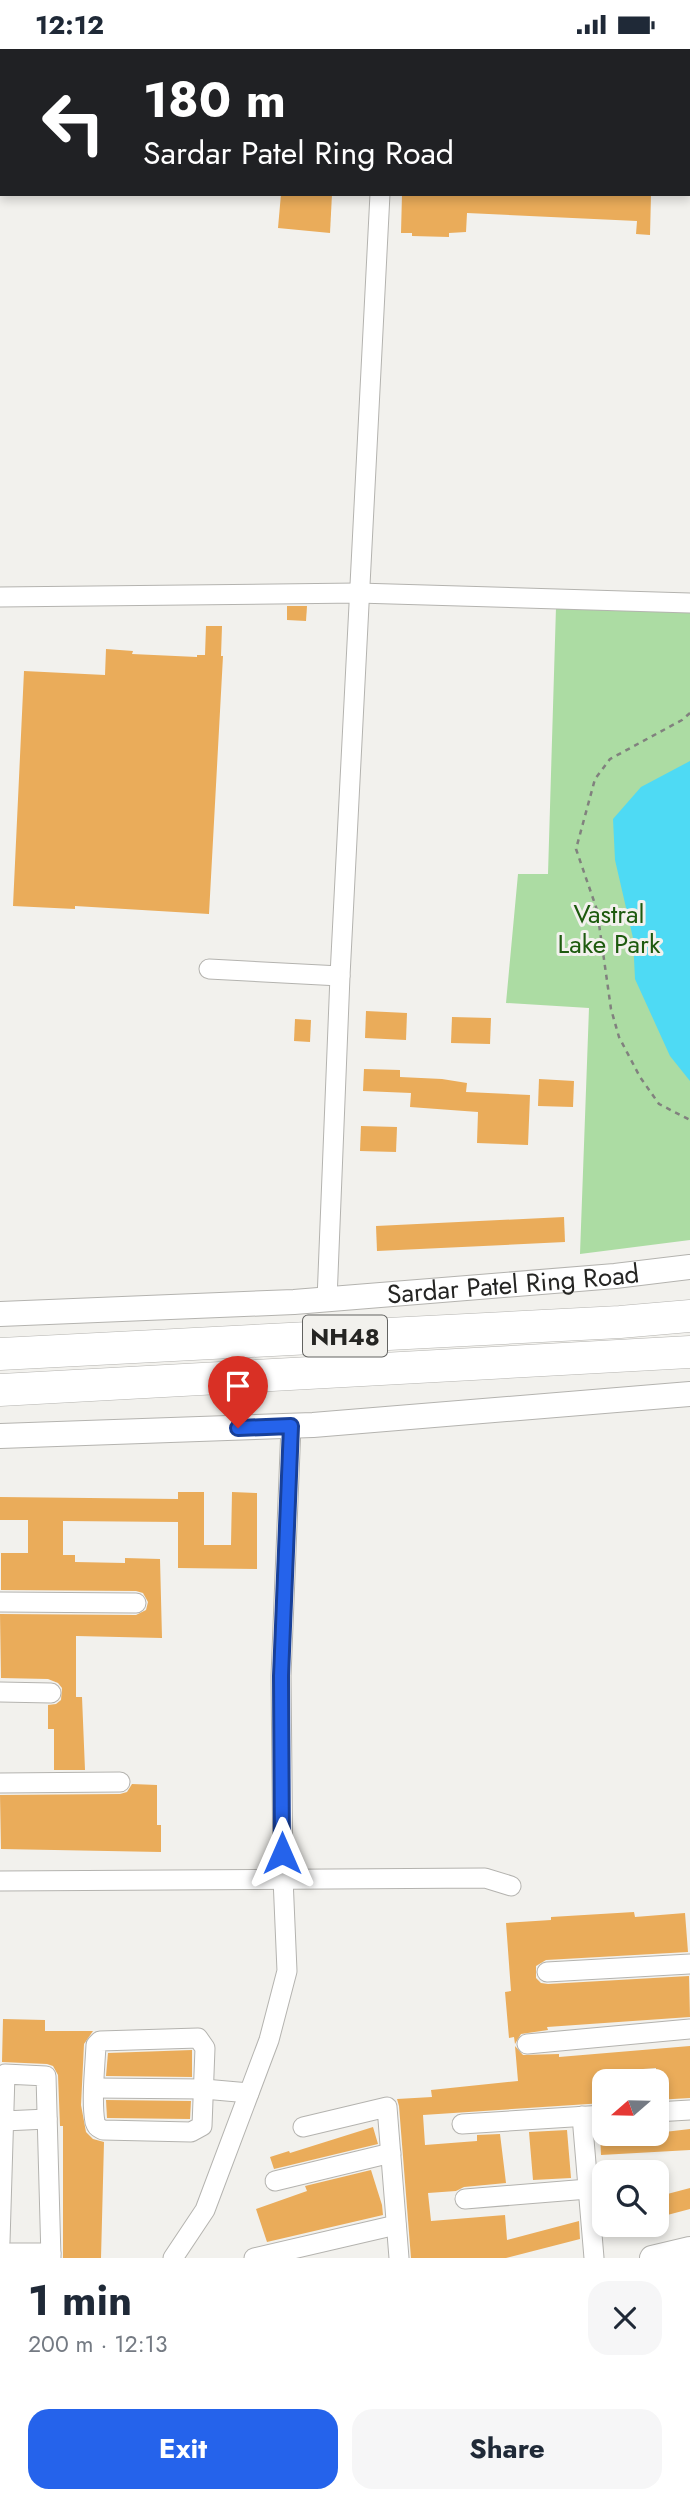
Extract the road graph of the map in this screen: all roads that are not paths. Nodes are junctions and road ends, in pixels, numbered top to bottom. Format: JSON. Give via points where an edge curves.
{"nodes":[{"id":1,"x":380,"y":196,"type":"edge"},
{"id":2,"x":358,"y":593,"type":"junction"},
{"id":3,"x":0,"y":597,"type":"edge"},
{"id":4,"x":690,"y":603,"type":"edge"},
{"id":5,"x":209,"y":969,"type":"dead end"},
{"id":6,"x":340,"y":976,"type":"junction"},
{"id":7,"x":690,"y":1267,"type":"edge"},
{"id":8,"x":327,"y":1300,"type":"junction"},
{"id":9,"x":0,"y":1314,"type":"edge"},
{"id":10,"x":690,"y":1316,"type":"edge"},
{"id":11,"x":690,"y":1352,"type":"edge"},
{"id":12,"x":0,"y":1354,"type":"edge"},
{"id":13,"x":0,"y":1390,"type":"edge"},
{"id":14,"x":690,"y":1394,"type":"edge"},
{"id":15,"x":291,"y":1426,"type":"junction"},
{"id":16,"x":0,"y":1436,"type":"edge"},
{"id":17,"x":0,"y":1602,"type":"edge"},
{"id":18,"x":136,"y":1603,"type":"dead end"},
{"id":19,"x":0,"y":1692,"type":"edge"},
{"id":20,"x":51,"y":1693,"type":"dead end"},
{"id":21,"x":120,"y":1782,"type":"dead end"},
{"id":22,"x":0,"y":1783,"type":"edge"},
{"id":23,"x":283,"y":1878,"type":"junction"},
{"id":24,"x":0,"y":1881,"type":"edge"},
{"id":25,"x":511,"y":1887,"type":"dead end"},
{"id":26,"x":690,"y":1963,"type":"edge"},
{"id":27,"x":547,"y":1972,"type":"dead end"},
{"id":28,"x":690,"y":2029,"type":"edge"},
{"id":29,"x":527,"y":2044,"type":"dead end"},
{"id":30,"x":94,"y":2088,"type":"junction"},
{"id":31,"x":204,"y":2089,"type":"junction"},
{"id":32,"x":249,"y":2093,"type":"junction"},
{"id":33,"x":690,"y":2109,"type":"edge"},
{"id":34,"x":669,"y":2111,"type":"edge"},
{"id":35,"x":582,"y":2116,"type":"junction"},
{"id":36,"x":592,"y":2116,"type":"edge"},
{"id":37,"x":47,"y":2119,"type":"junction"},
{"id":38,"x":462,"y":2124,"type":"dead end"},
{"id":39,"x":2,"y":2127,"type":"edge"},
{"id":40,"x":303,"y":2127,"type":"dead end"},
{"id":41,"x":391,"y":2153,"type":"junction"},
{"id":42,"x":275,"y":2181,"type":"dead end"},
{"id":43,"x":588,"y":2189,"type":"junction"},
{"id":44,"x":464,"y":2199,"type":"dead end"},
{"id":45,"x":396,"y":2225,"type":"junction"},
{"id":46,"x":0,"y":2241,"type":"edge"},
{"id":47,"x":0,"y":2253,"type":"edge"},
{"id":48,"x":51,"y":2255,"type":"edge"},
{"id":49,"x":173,"y":2258,"type":"edge"},
{"id":50,"x":254,"y":2258,"type":"edge"},
{"id":51,"x":399,"y":2258,"type":"edge"},
{"id":52,"x":594,"y":2258,"type":"edge"}],
"edges":[{"from":1,"to":2,"type":"street"},
{"from":2,"to":3,"type":"street"},
{"from":2,"to":4,"type":"street"},
{"from":2,"to":6,"type":"street"},
{"from":5,"to":6,"type":"street"},
{"from":6,"to":8,"type":"street"},
{"from":7,"to":8,"type":"street","name":"Sardar Patel Ring Road"},
{"from":8,"to":9,"type":"street","name":"Sardar Patel Ring Road"},
{"from":10,"to":12,"type":"highway","name":"Sardar Patel Ring Road","number":"NH48"},
{"from":11,"to":13,"type":"highway","number":"NH48"},
{"from":14,"to":15,"type":"street"},
{"from":15,"to":16,"type":"street"},
{"from":15,"to":23,"type":"street","via":[[281,1676]]},
{"from":17,"to":18,"type":"street"},
{"from":19,"to":20,"type":"street"},
{"from":21,"to":22,"type":"street"},
{"from":23,"to":24,"type":"street"},
{"from":23,"to":25,"type":"street","via":[[485,1878]]},
{"from":23,"to":32,"type":"street","via":[[287,1971]]},
{"from":26,"to":27,"type":"street"},
{"from":28,"to":29,"type":"street"},
{"from":30,"to":31,"type":"street"},
{"from":30,"to":31,"type":"street","via":[[98,2128],[191,2132],[202,2126]]},
{"from":30,"to":31,"type":"street","via":[[100,2041],[198,2038],[205,2048]]},
{"from":31,"to":32,"type":"street"},
{"from":32,"to":49,"type":"street","via":[[205,2210]]},
{"from":33,"to":34,"type":"street"},
{"from":35,"to":36,"type":"street"},
{"from":35,"to":38,"type":"street"},
{"from":35,"to":43,"type":"street"},
{"from":37,"to":39,"type":"street"},
{"from":37,"to":39,"type":"street","via":[[46,2075],[5,2074]]},
{"from":37,"to":48,"type":"street"},
{"from":39,"to":46,"type":"street"},
{"from":40,"to":41,"type":"street","via":[[387,2107]]},
{"from":41,"to":42,"type":"street"},
{"from":41,"to":45,"type":"street"},
{"from":43,"to":44,"type":"street"},
{"from":43,"to":52,"type":"street"},
{"from":45,"to":50,"type":"street"},
{"from":45,"to":51,"type":"street"},
{"from":47,"to":48,"type":"street"}]}
